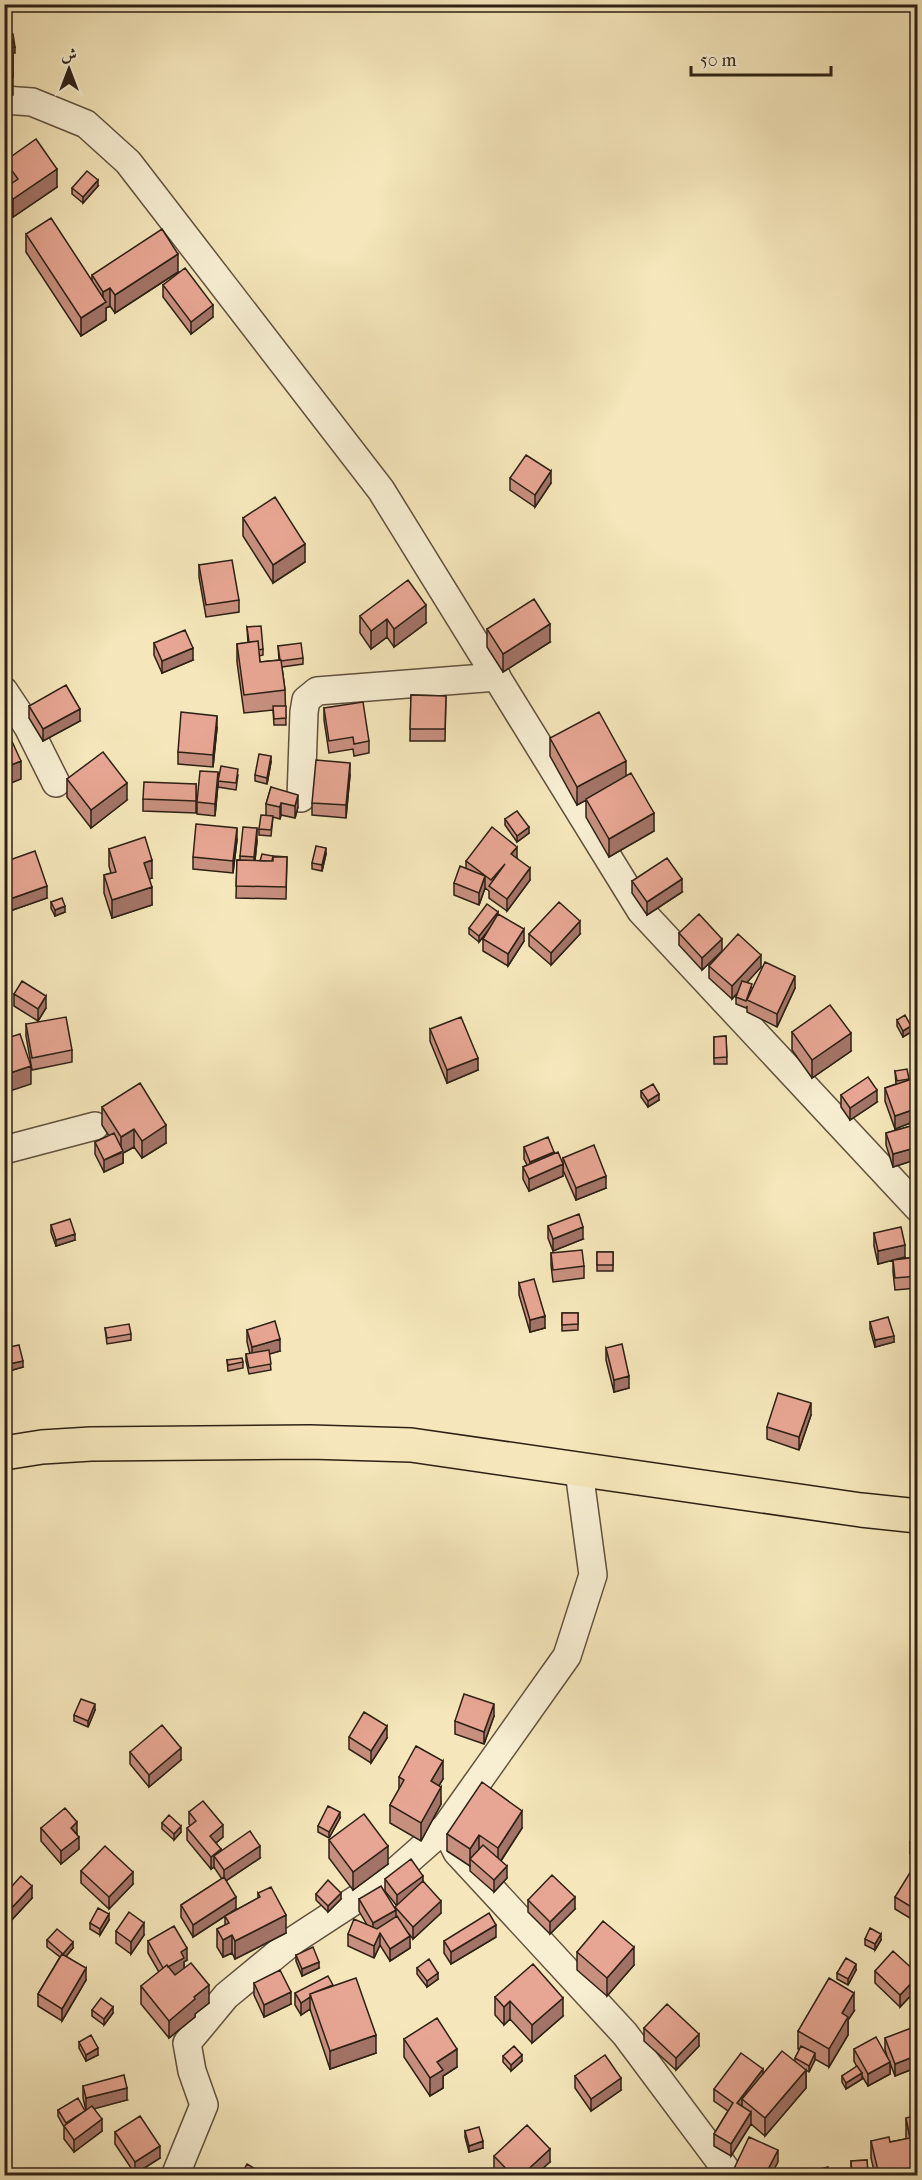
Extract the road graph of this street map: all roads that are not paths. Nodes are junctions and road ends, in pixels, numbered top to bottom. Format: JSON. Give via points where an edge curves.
{"nodes":[{"id":1,"x":4,"y":100,"type":"edge"},
{"id":2,"x":497,"y":677,"type":"junction"},
{"id":3,"x":4,"y":692,"type":"edge"},
{"id":4,"x":56,"y":783,"type":"dead end"},
{"id":5,"x":301,"y":798,"type":"dead end"},
{"id":6,"x":95,"y":1126,"type":"dead end"},
{"id":7,"x":4,"y":1150,"type":"edge"},
{"id":8,"x":918,"y":1208,"type":"edge"},
{"id":9,"x":4,"y":1453,"type":"edge"},
{"id":10,"x":579,"y":1471,"type":"junction"},
{"id":11,"x":918,"y":1516,"type":"edge"},
{"id":12,"x":445,"y":1828,"type":"junction"},
{"id":13,"x":175,"y":2175,"type":"edge"},
{"id":14,"x":731,"y":2175,"type":"edge"}],
"edges":[{"from":1,"to":2,"type":"street","via":[[32,102],[86,124],[129,162],[381,490]]},
{"from":2,"to":5,"type":"street","via":[[317,691],[306,700],[304,712]]},
{"from":2,"to":8,"type":"street","via":[[641,910]]},
{"from":3,"to":4,"type":"street","via":[[28,727]]},
{"from":6,"to":7,"type":"street"},
{"from":9,"to":10,"type":"main road","via":[[91,1444],[361,1443],[411,1445]]},
{"from":10,"to":11,"type":"main road"},
{"from":10,"to":12,"type":"street","via":[[593,1575],[567,1656]]},
{"from":12,"to":13,"type":"street","via":[[386,1880],[294,1940],[226,1996],[187,2043],[204,2105]]},
{"from":12,"to":14,"type":"street","via":[[457,1852],[625,2034]]}]}
